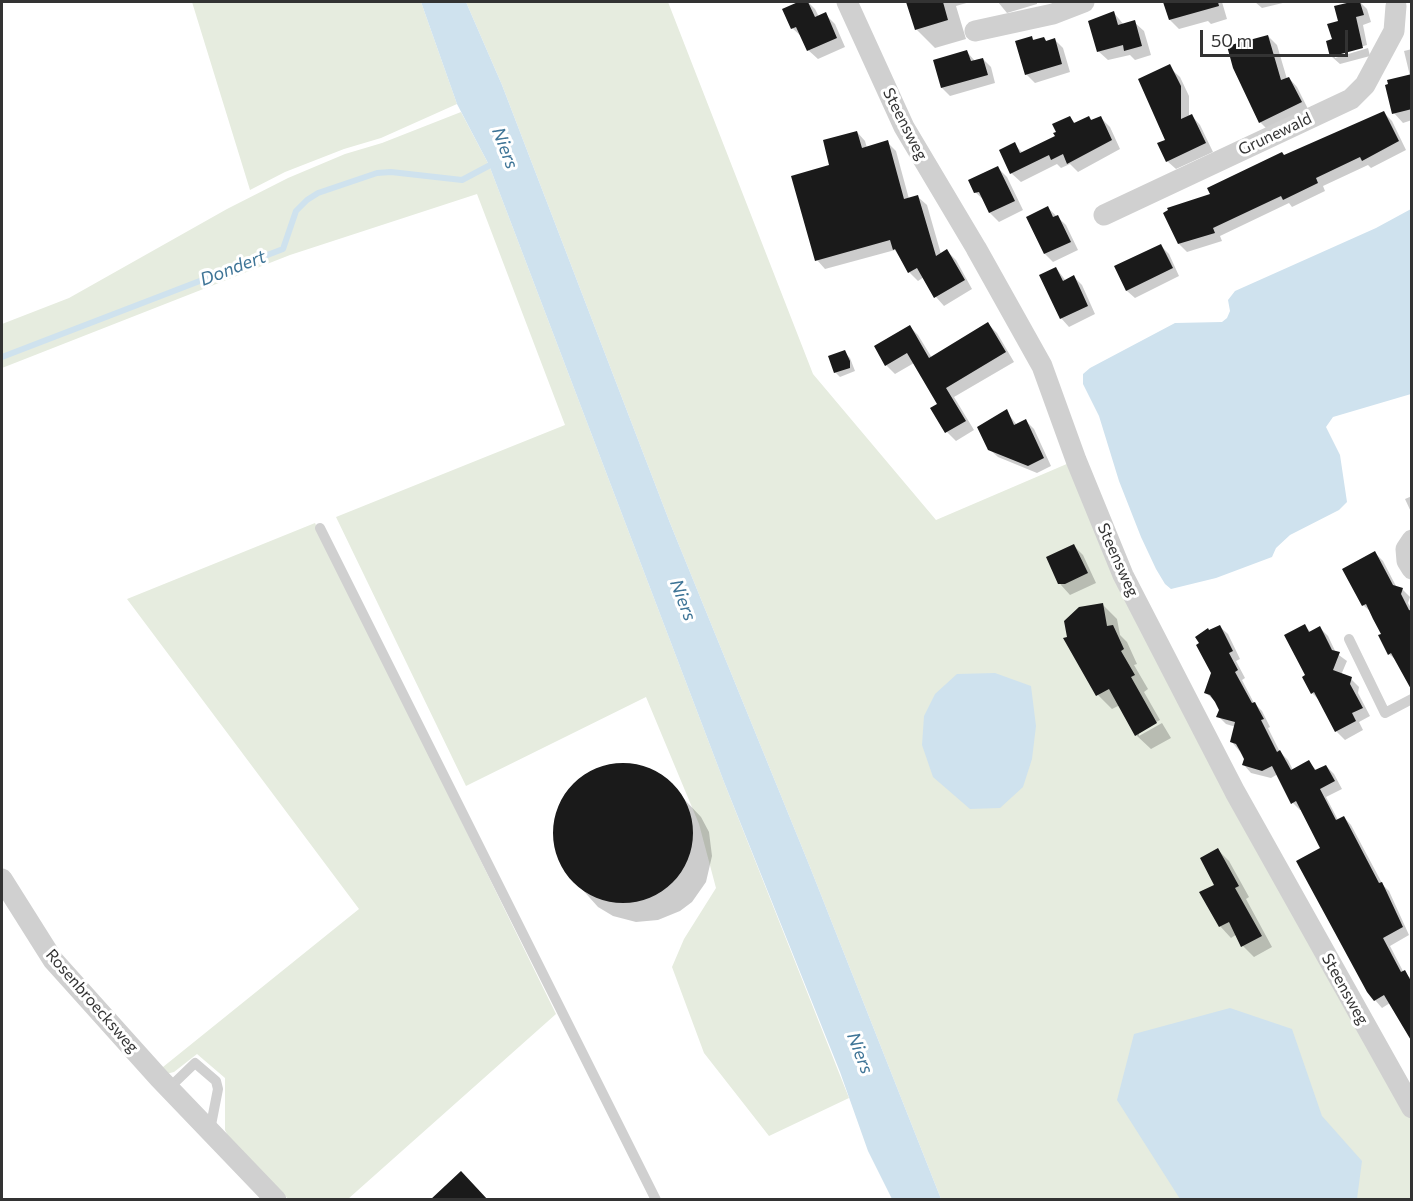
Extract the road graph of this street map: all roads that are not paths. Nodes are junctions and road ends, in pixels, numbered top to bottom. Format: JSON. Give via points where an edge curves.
{"nodes":[{"id":1,"x":847,"y":2,"type":"edge"},
{"id":2,"x":1084,"y":2,"type":"edge"},
{"id":3,"x":1400,"y":4,"type":"edge"},
{"id":4,"x":975,"y":31,"type":"dead end"},
{"id":5,"x":1104,"y":215,"type":"dead end"},
{"id":6,"x":320,"y":528,"type":"dead end"},
{"id":7,"x":1412,"y":540,"type":"edge"},
{"id":8,"x":1412,"y":569,"type":"edge"},
{"id":9,"x":1349,"y":639,"type":"dead end"},
{"id":10,"x":1412,"y":699,"type":"edge"},
{"id":11,"x":2,"y":879,"type":"edge"},
{"id":12,"x":169,"y":1088,"type":"junction"},
{"id":13,"x":1412,"y":1108,"type":"edge"},
{"id":14,"x":210,"y":1131,"type":"junction"},
{"id":15,"x":276,"y":1200,"type":"edge"},
{"id":16,"x":656,"y":1200,"type":"edge"}],
"edges":[{"from":1,"to":13,"type":"street","name":"Steensweg","via":[[904,127],[1042,366],[1128,585],[1235,792]]},
{"from":2,"to":4,"type":"street","via":[[1053,14]]},
{"from":3,"to":5,"type":"street","name":"Grunewald","via":[[1394,31],[1365,85],[1351,99]]},
{"from":6,"to":16,"type":"lane"},
{"from":7,"to":8,"type":"street","via":[[1406,549]]},
{"from":9,"to":10,"type":"lane","via":[[1385,713]]},
{"from":11,"to":12,"type":"street","name":"Rosenbroecksweg","via":[[53,960]]},
{"from":12,"to":14,"type":"street","name":"Rosenbroecksweg"},
{"from":12,"to":14,"type":"lane","via":[[195,1063],[216,1081]]},
{"from":14,"to":15,"type":"street","name":"Rosenbroecksweg"}]}
